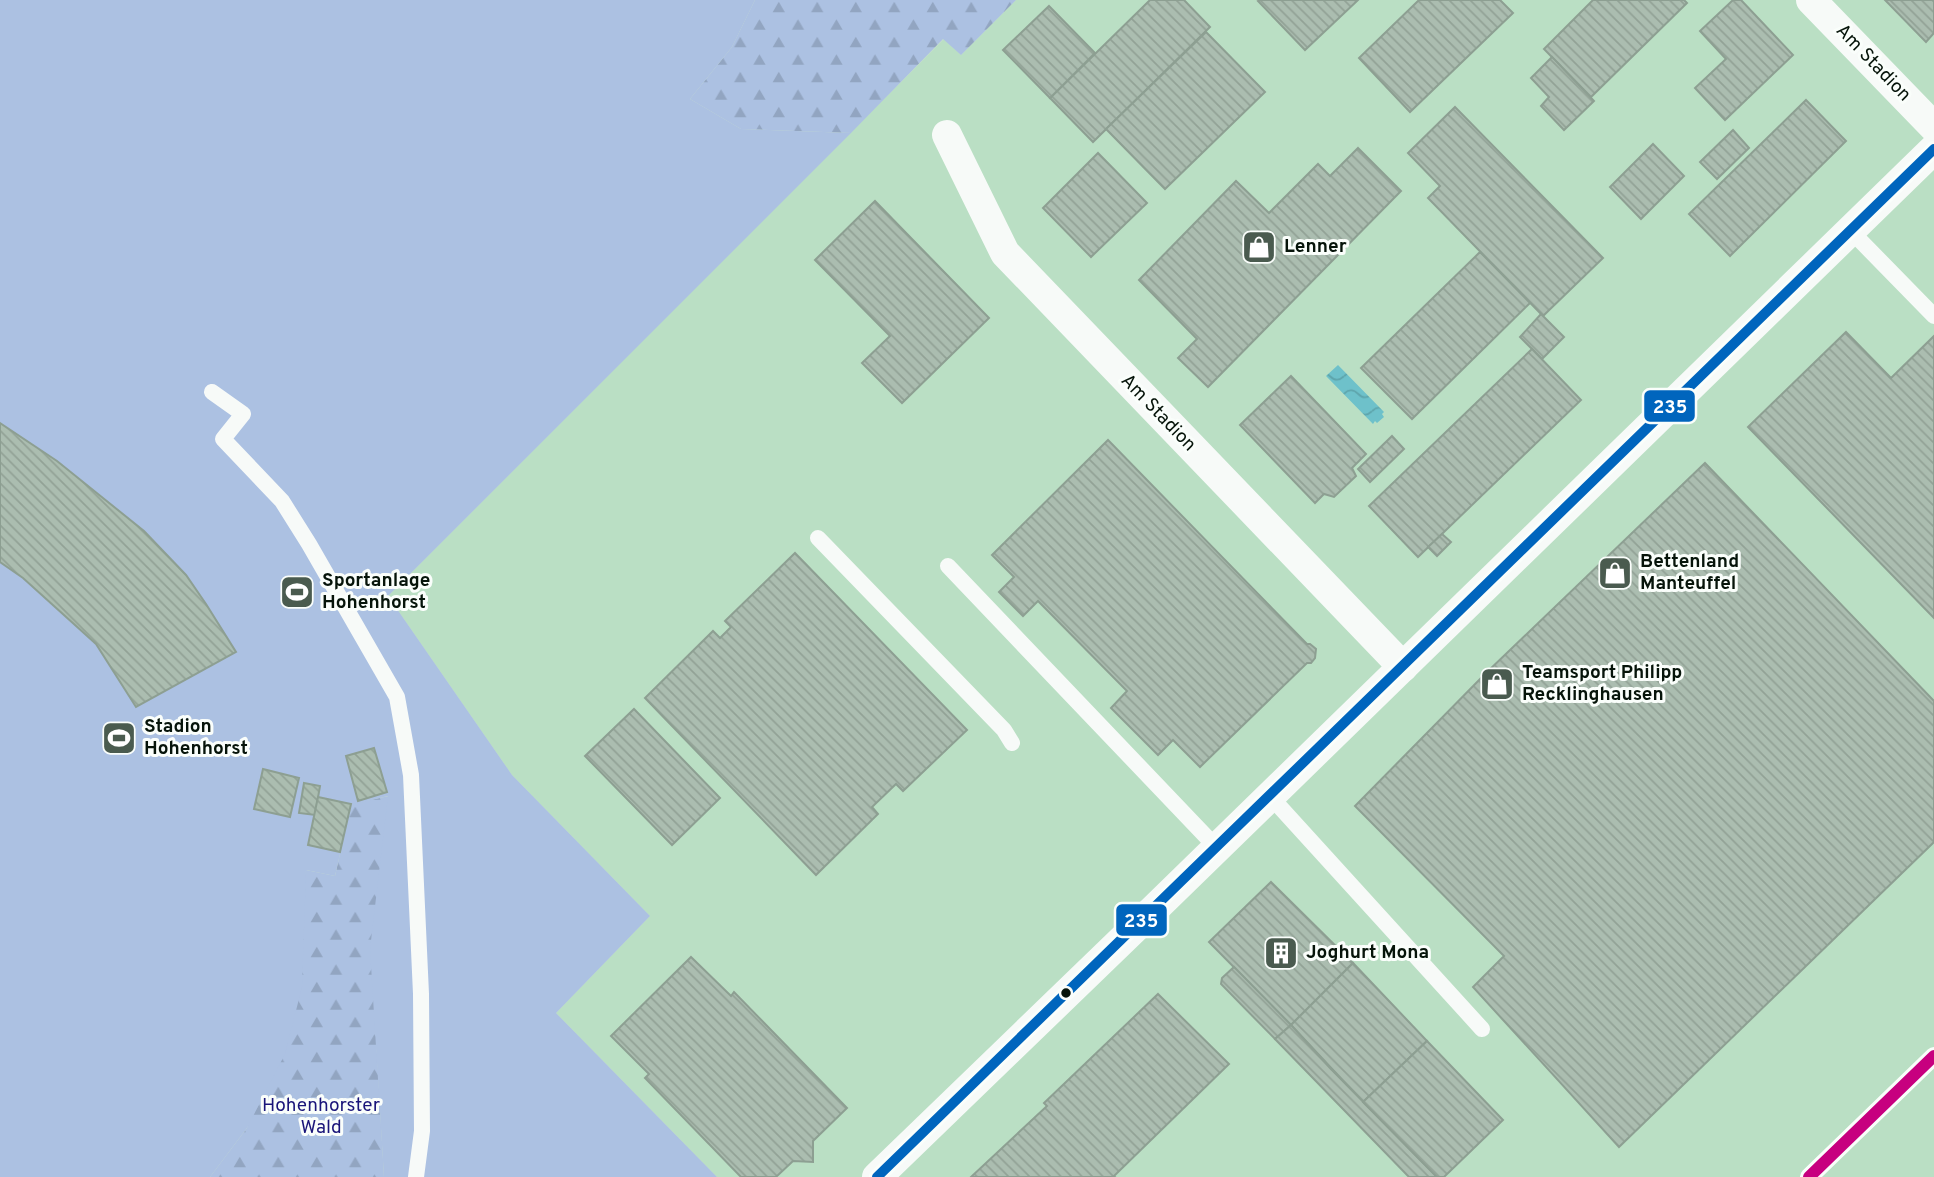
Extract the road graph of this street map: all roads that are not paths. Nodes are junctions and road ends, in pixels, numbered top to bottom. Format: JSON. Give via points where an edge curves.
{"nodes":[{"id":1,"x":1811,"y":0,"type":"edge"},
{"id":2,"x":1934,"y":127,"type":"edge"},
{"id":3,"x":947,"y":135,"type":"dead end"},
{"id":4,"x":1930,"y":161,"type":"edge"},
{"id":5,"x":1850,"y":230,"type":"junction"},
{"id":6,"x":1934,"y":316,"type":"edge"},
{"id":7,"x":212,"y":392,"type":"dead end"},
{"id":8,"x":818,"y":538,"type":"dead end"},
{"id":9,"x":948,"y":566,"type":"dead end"},
{"id":10,"x":1403,"y":667,"type":"junction"},
{"id":11,"x":1012,"y":743,"type":"dead end"},
{"id":12,"x":1270,"y":796,"type":"junction"},
{"id":13,"x":1217,"y":848,"type":"junction"},
{"id":14,"x":1482,"y":1029,"type":"dead end"},
{"id":15,"x":416,"y":1177,"type":"edge"},
{"id":16,"x":877,"y":1177,"type":"edge"}],
"edges":[{"from":1,"to":2,"type":"street","name":"Am Stadion"},
{"from":3,"to":10,"type":"street","name":"Am Stadion","via":[[1005,253]]},
{"from":4,"to":5,"type":"street"},
{"from":5,"to":6,"type":"lane"},
{"from":5,"to":10,"type":"street"},
{"from":7,"to":15,"type":"lane","via":[[243,414],[223,439],[282,501],[397,697],[411,775],[421,994],[422,1131]]},
{"from":8,"to":11,"type":"lane"},
{"from":9,"to":13,"type":"lane"},
{"from":10,"to":12,"type":"street"},
{"from":12,"to":13,"type":"street"},
{"from":12,"to":14,"type":"lane"},
{"from":13,"to":16,"type":"street"}]}
